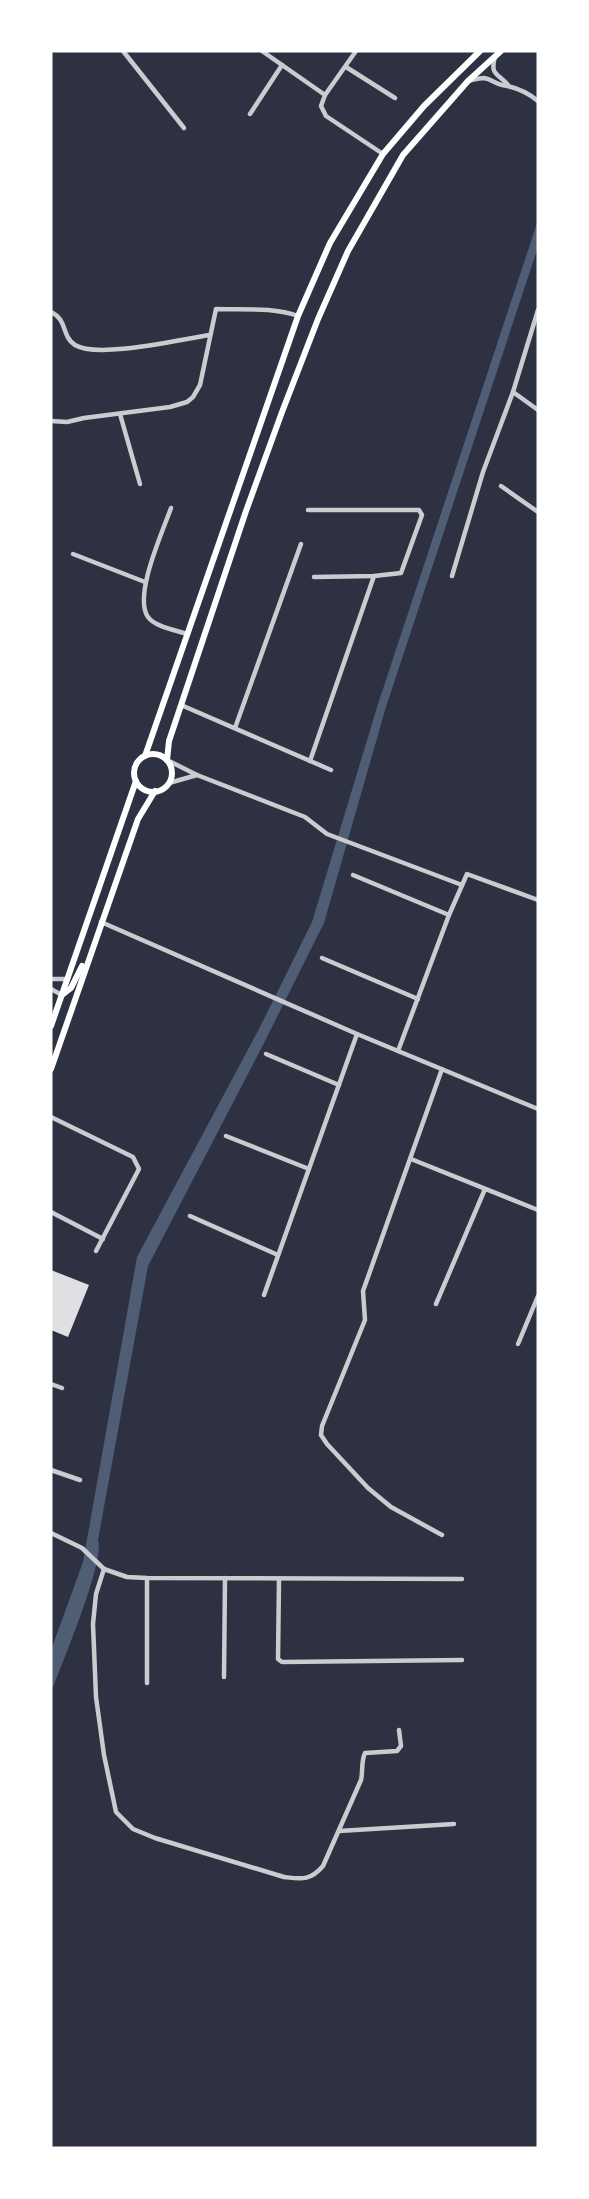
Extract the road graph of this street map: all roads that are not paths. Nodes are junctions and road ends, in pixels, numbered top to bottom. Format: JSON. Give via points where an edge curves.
{"nodes":[{"id":1,"x":123,"y":51,"type":"edge"},
{"id":2,"x":262,"y":51,"type":"edge"},
{"id":3,"x":356,"y":51,"type":"edge"},
{"id":4,"x":480,"y":51,"type":"edge"},
{"id":5,"x":501,"y":51,"type":"edge"},
{"id":6,"x":495,"y":56,"type":"junction"},
{"id":7,"x":282,"y":65,"type":"junction"},
{"id":8,"x":346,"y":67,"type":"junction"},
{"id":9,"x":468,"y":81,"type":"junction"},
{"id":10,"x":508,"y":85,"type":"junction"},
{"id":11,"x":325,"y":95,"type":"junction"},
{"id":12,"x":395,"y":98,"type":"dead end"},
{"id":13,"x":538,"y":101,"type":"edge"},
{"id":14,"x":250,"y":114,"type":"dead end"},
{"id":15,"x":184,"y":128,"type":"dead end"},
{"id":16,"x":384,"y":154,"type":"junction"},
{"id":17,"x":51,"y":312,"type":"edge"},
{"id":18,"x":538,"y":312,"type":"edge"},
{"id":19,"x":298,"y":316,"type":"junction"},
{"id":20,"x":210,"y":335,"type":"junction"},
{"id":21,"x":513,"y":392,"type":"junction"},
{"id":22,"x":538,"y":410,"type":"edge"},
{"id":23,"x":120,"y":414,"type":"junction"},
{"id":24,"x":51,"y":421,"type":"edge"},
{"id":25,"x":140,"y":484,"type":"dead end"},
{"id":26,"x":502,"y":486,"type":"dead end"},
{"id":27,"x":171,"y":508,"type":"dead end"},
{"id":28,"x":308,"y":510,"type":"dead end"},
{"id":29,"x":538,"y":512,"type":"edge"},
{"id":30,"x":301,"y":544,"type":"dead end"},
{"id":31,"x":72,"y":554,"type":"dead end"},
{"id":32,"x":374,"y":576,"type":"junction"},
{"id":33,"x":452,"y":576,"type":"dead end"},
{"id":34,"x":314,"y":578,"type":"dead end"},
{"id":35,"x":145,"y":582,"type":"junction"},
{"id":36,"x":187,"y":634,"type":"junction"},
{"id":37,"x":181,"y":705,"type":"junction"},
{"id":38,"x":235,"y":728,"type":"junction"},
{"id":39,"x":145,"y":756,"type":"junction"},
{"id":40,"x":167,"y":760,"type":"junction"},
{"id":41,"x":310,"y":761,"type":"junction"},
{"id":42,"x":331,"y":770,"type":"dead end"},
{"id":43,"x":197,"y":775,"type":"junction"},
{"id":44,"x":136,"y":781,"type":"junction"},
{"id":45,"x":169,"y":783,"type":"junction"},
{"id":46,"x":155,"y":791,"type":"junction"},
{"id":47,"x":353,"y":875,"type":"dead end"},
{"id":48,"x":462,"y":885,"type":"junction"},
{"id":49,"x":538,"y":900,"type":"edge"},
{"id":50,"x":449,"y":915,"type":"junction"},
{"id":51,"x":101,"y":922,"type":"junction"},
{"id":52,"x":94,"y":942,"type":"junction"},
{"id":53,"x":322,"y":958,"type":"dead end"},
{"id":54,"x":51,"y":979,"type":"edge"},
{"id":55,"x":68,"y":979,"type":"junction"},
{"id":56,"x":51,"y":990,"type":"edge"},
{"id":57,"x":62,"y":995,"type":"junction"},
{"id":58,"x":418,"y":999,"type":"junction"},
{"id":59,"x":51,"y":1026,"type":"edge"},
{"id":60,"x":357,"y":1034,"type":"junction"},
{"id":61,"x":398,"y":1051,"type":"junction"},
{"id":62,"x":266,"y":1054,"type":"dead end"},
{"id":63,"x":51,"y":1069,"type":"edge"},
{"id":64,"x":442,"y":1069,"type":"junction"},
{"id":65,"x":338,"y":1085,"type":"junction"},
{"id":66,"x":538,"y":1109,"type":"edge"},
{"id":67,"x":51,"y":1117,"type":"edge"},
{"id":68,"x":226,"y":1136,"type":"dead end"},
{"id":69,"x":411,"y":1159,"type":"junction"},
{"id":70,"x":309,"y":1169,"type":"junction"},
{"id":71,"x":485,"y":1189,"type":"junction"},
{"id":72,"x":538,"y":1210,"type":"edge"},
{"id":73,"x":51,"y":1212,"type":"edge"},
{"id":74,"x":190,"y":1216,"type":"dead end"},
{"id":75,"x":103,"y":1239,"type":"junction"},
{"id":76,"x":96,"y":1251,"type":"dead end"},
{"id":77,"x":278,"y":1255,"type":"junction"},
{"id":78,"x":264,"y":1295,"type":"dead end"},
{"id":79,"x":538,"y":1296,"type":"edge"},
{"id":80,"x":436,"y":1304,"type":"dead end"},
{"id":81,"x":532,"y":1310,"type":"junction"},
{"id":82,"x":538,"y":1313,"type":"edge"},
{"id":83,"x":518,"y":1344,"type":"dead end"},
{"id":84,"x":51,"y":1384,"type":"edge"},
{"id":85,"x":62,"y":1388,"type":"dead end"},
{"id":86,"x":51,"y":1470,"type":"edge"},
{"id":87,"x":80,"y":1480,"type":"dead end"},
{"id":88,"x":51,"y":1533,"type":"edge"},
{"id":89,"x":442,"y":1535,"type":"dead end"},
{"id":90,"x":104,"y":1569,"type":"junction"},
{"id":91,"x":147,"y":1578,"type":"junction"},
{"id":92,"x":225,"y":1578,"type":"junction"},
{"id":93,"x":279,"y":1579,"type":"junction"},
{"id":94,"x":462,"y":1580,"type":"dead end"},
{"id":95,"x":462,"y":1660,"type":"dead end"},
{"id":96,"x":224,"y":1677,"type":"dead end"},
{"id":97,"x":147,"y":1683,"type":"dead end"},
{"id":98,"x":399,"y":1730,"type":"dead end"},
{"id":99,"x":454,"y":1824,"type":"dead end"},
{"id":100,"x":339,"y":1832,"type":"junction"}],
"edges":[{"from":1,"to":15,"type":"street"},
{"from":2,"to":7,"type":"street"},
{"from":3,"to":8,"type":"street"},
{"from":4,"to":16,"type":"main road","via":[[434,95]]},
{"from":5,"to":6,"type":"main road"},
{"from":6,"to":9,"type":"main road"},
{"from":6,"to":10,"type":"street","via":[[493,73]]},
{"from":7,"to":11,"type":"street"},
{"from":7,"to":14,"type":"street"},
{"from":8,"to":11,"type":"street"},
{"from":8,"to":12,"type":"street"},
{"from":9,"to":10,"type":"street","via":[[484,78]]},
{"from":9,"to":37,"type":"main road","via":[[402,155],[348,251],[282,412]]},
{"from":10,"to":13,"type":"street"},
{"from":11,"to":16,"type":"street","via":[[321,106],[326,116]]},
{"from":16,"to":19,"type":"main road","via":[[330,243]]},
{"from":17,"to":20,"type":"street","via":[[62,321],[72,342],[84,349],[123,348]]},
{"from":18,"to":21,"type":"street"},
{"from":19,"to":20,"type":"street","via":[[271,311],[216,309]]},
{"from":19,"to":36,"type":"main road"},
{"from":20,"to":23,"type":"street","via":[[200,384],[193,397],[170,407]]},
{"from":21,"to":22,"type":"street"},
{"from":21,"to":33,"type":"street","via":[[482,472]]},
{"from":23,"to":24,"type":"street","via":[[67,422]]},
{"from":23,"to":25,"type":"street"},
{"from":26,"to":29,"type":"street"},
{"from":27,"to":35,"type":"street"},
{"from":28,"to":32,"type":"street","via":[[419,510],[422,517],[404,570]]},
{"from":30,"to":38,"type":"street"},
{"from":31,"to":35,"type":"street"},
{"from":32,"to":34,"type":"street"},
{"from":32,"to":41,"type":"street"},
{"from":35,"to":36,"type":"street","via":[[148,616],[154,622]]},
{"from":36,"to":39,"type":"main road"},
{"from":37,"to":38,"type":"street"},
{"from":37,"to":40,"type":"main road","via":[[169,741]]},
{"from":38,"to":41,"type":"street"},
{"from":39,"to":40,"type":"main road","via":[[154,754]]},
{"from":39,"to":44,"type":"main road","via":[[135,768]]},
{"from":40,"to":43,"type":"street"},
{"from":40,"to":45,"type":"main road","via":[[172,771]]},
{"from":41,"to":42,"type":"street"},
{"from":43,"to":45,"type":"street"},
{"from":43,"to":48,"type":"street","via":[[306,817],[327,834]]},
{"from":44,"to":46,"type":"main road","via":[[144,789]]},
{"from":44,"to":55,"type":"main road"},
{"from":45,"to":46,"type":"main road"},
{"from":46,"to":51,"type":"main road","via":[[138,819]]},
{"from":47,"to":50,"type":"street"},
{"from":48,"to":49,"type":"street","via":[[467,874]]},
{"from":48,"to":50,"type":"street"},
{"from":50,"to":58,"type":"street"},
{"from":51,"to":52,"type":"main road"},
{"from":51,"to":60,"type":"street"},
{"from":52,"to":57,"type":"main road","via":[[71,988]]},
{"from":52,"to":63,"type":"main road"},
{"from":53,"to":58,"type":"street"},
{"from":54,"to":55,"type":"street"},
{"from":55,"to":57,"type":"main road"},
{"from":56,"to":57,"type":"street"},
{"from":57,"to":59,"type":"main road"},
{"from":58,"to":61,"type":"street"},
{"from":60,"to":61,"type":"street"},
{"from":60,"to":65,"type":"street"},
{"from":61,"to":64,"type":"street"},
{"from":62,"to":65,"type":"street"},
{"from":64,"to":66,"type":"street"},
{"from":64,"to":69,"type":"street"},
{"from":65,"to":70,"type":"street"},
{"from":67,"to":75,"type":"street","via":[[133,1157],[139,1169]]},
{"from":68,"to":70,"type":"street"},
{"from":69,"to":71,"type":"street"},
{"from":69,"to":89,"type":"street","via":[[363,1291],[365,1320],[321,1435],[375,1495]]},
{"from":70,"to":77,"type":"street"},
{"from":71,"to":72,"type":"street"},
{"from":71,"to":80,"type":"street"},
{"from":73,"to":75,"type":"street"},
{"from":74,"to":77,"type":"street"},
{"from":75,"to":76,"type":"street"},
{"from":77,"to":78,"type":"street"},
{"from":79,"to":81,"type":"street"},
{"from":81,"to":82,"type":"street"},
{"from":81,"to":83,"type":"street"},
{"from":84,"to":85,"type":"street"},
{"from":86,"to":87,"type":"street"},
{"from":88,"to":90,"type":"street","via":[[82,1548]]},
{"from":90,"to":91,"type":"street","via":[[121,1576]]},
{"from":90,"to":100,"type":"street","via":[[96,1594],[93,1624],[98,1707],[116,1812],[133,1828],[155,1838],[284,1877],[303,1879],[315,1875],[323,1866]]},
{"from":91,"to":92,"type":"street"},
{"from":91,"to":97,"type":"street"},
{"from":92,"to":93,"type":"street"},
{"from":92,"to":96,"type":"street"},
{"from":93,"to":94,"type":"street"},
{"from":93,"to":95,"type":"street","via":[[278,1659],[282,1662]]},
{"from":98,"to":100,"type":"street","via":[[401,1746],[397,1751],[365,1754],[362,1758],[361,1780]]},
{"from":99,"to":100,"type":"street"}]}
